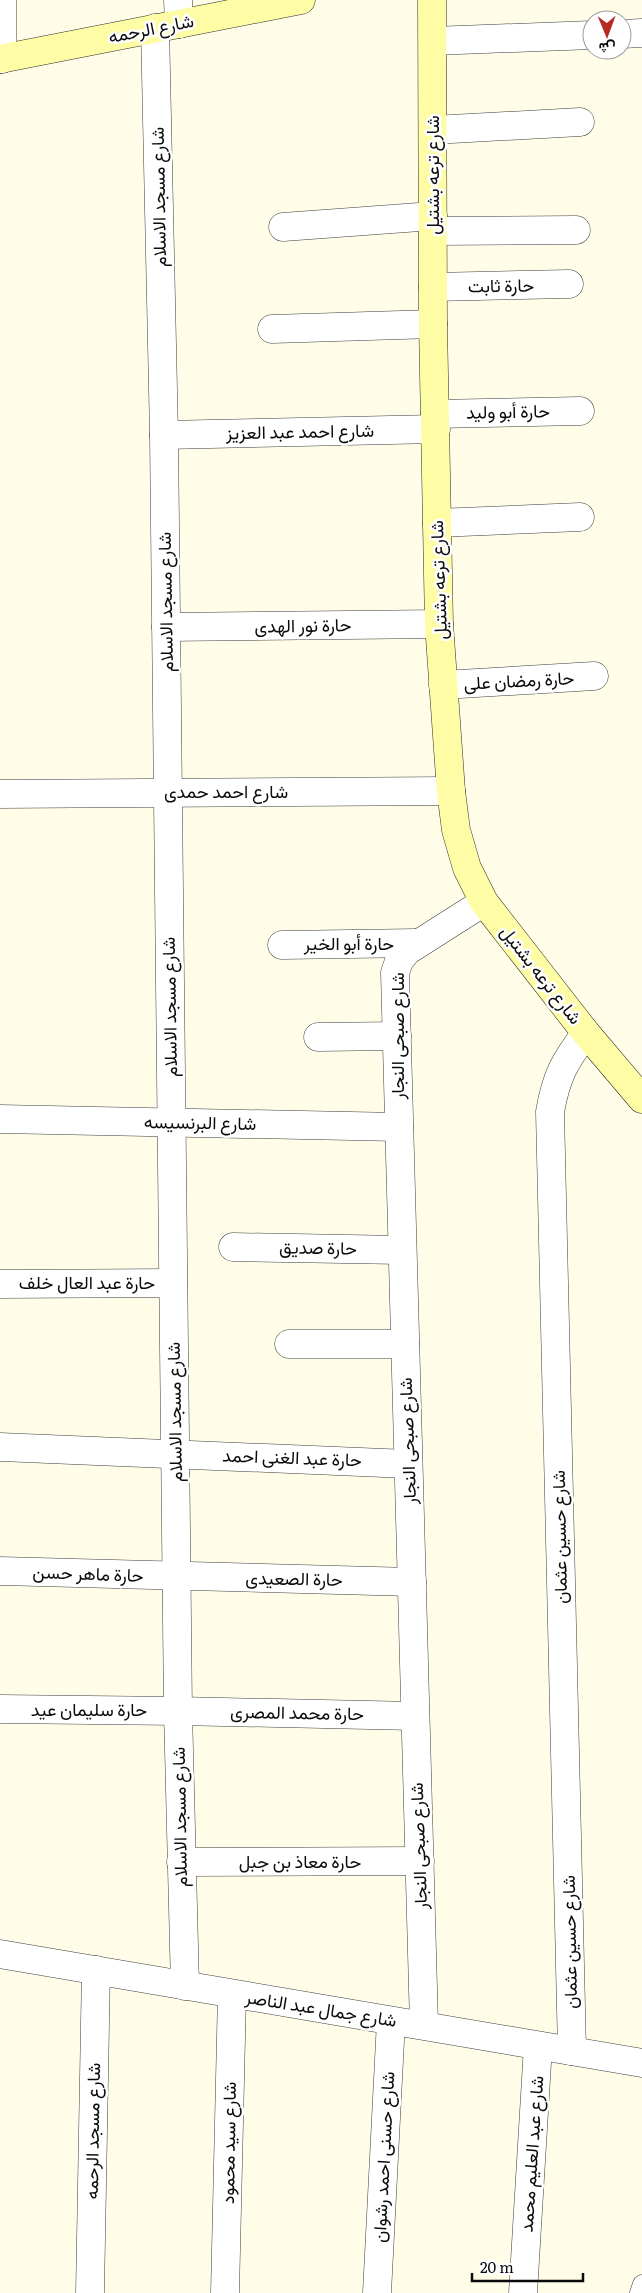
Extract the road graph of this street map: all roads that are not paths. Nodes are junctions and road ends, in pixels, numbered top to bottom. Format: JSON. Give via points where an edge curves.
{"nodes":[{"id":1,"x":2,"y":0,"type":"edge"},
{"id":2,"x":301,"y":0,"type":"edge"},
{"id":3,"x":432,"y":0,"type":"edge"},
{"id":4,"x":171,"y":17,"type":"edge"},
{"id":5,"x":582,"y":35,"type":"edge"},
{"id":6,"x":433,"y":41,"type":"junction"},
{"id":7,"x":1,"y":59,"type":"edge"},
{"id":8,"x":580,"y":122,"type":"dead end"},
{"id":9,"x":433,"y":130,"type":"junction"},
{"id":10,"x":433,"y":223,"type":"junction"},
{"id":11,"x":283,"y":227,"type":"dead end"},
{"id":12,"x":576,"y":230,"type":"dead end"},
{"id":13,"x":569,"y":284,"type":"dead end"},
{"id":14,"x":433,"y":287,"type":"junction"},
{"id":15,"x":433,"y":324,"type":"junction"},
{"id":16,"x":272,"y":329,"type":"dead end"},
{"id":17,"x":580,"y":411,"type":"dead end"},
{"id":18,"x":436,"y":422,"type":"junction"},
{"id":19,"x":164,"y":435,"type":"junction"},
{"id":20,"x":580,"y":517,"type":"dead end"},
{"id":21,"x":437,"y":523,"type":"junction"},
{"id":22,"x":439,"y":624,"type":"junction"},
{"id":23,"x":166,"y":627,"type":"junction"},
{"id":24,"x":594,"y":676,"type":"dead end"},
{"id":25,"x":443,"y":685,"type":"junction"},
{"id":26,"x":451,"y":791,"type":"junction"},
{"id":27,"x":168,"y":793,"type":"junction"},
{"id":28,"x":0,"y":794,"type":"edge"},
{"id":29,"x":484,"y":902,"type":"junction"},
{"id":30,"x":417,"y":944,"type":"junction"},
{"id":31,"x":282,"y":945,"type":"dead end"},
{"id":32,"x":586,"y":1033,"type":"junction"},
{"id":33,"x":396,"y":1036,"type":"junction"},
{"id":34,"x":318,"y":1038,"type":"dead end"},
{"id":35,"x":642,"y":1099,"type":"edge"},
{"id":36,"x":0,"y":1119,"type":"edge"},
{"id":37,"x":172,"y":1122,"type":"junction"},
{"id":38,"x":399,"y":1127,"type":"junction"},
{"id":39,"x":233,"y":1247,"type":"dead end"},
{"id":40,"x":402,"y":1250,"type":"junction"},
{"id":41,"x":174,"y":1283,"type":"junction"},
{"id":42,"x":0,"y":1284,"type":"edge"},
{"id":43,"x":288,"y":1344,"type":"dead end"},
{"id":44,"x":405,"y":1344,"type":"junction"},
{"id":45,"x":0,"y":1447,"type":"edge"},
{"id":46,"x":175,"y":1453,"type":"junction"},
{"id":47,"x":408,"y":1464,"type":"junction"},
{"id":48,"x":0,"y":1571,"type":"edge"},
{"id":49,"x":177,"y":1576,"type":"junction"},
{"id":50,"x":412,"y":1582,"type":"junction"},
{"id":51,"x":0,"y":1710,"type":"edge"},
{"id":52,"x":178,"y":1710,"type":"junction"},
{"id":53,"x":415,"y":1716,"type":"junction"},
{"id":54,"x":420,"y":1861,"type":"junction"},
{"id":55,"x":181,"y":1862,"type":"junction"},
{"id":56,"x":0,"y":1954,"type":"edge"},
{"id":57,"x":96,"y":1970,"type":"junction"},
{"id":58,"x":185,"y":1986,"type":"junction"},
{"id":59,"x":232,"y":1994,"type":"junction"},
{"id":60,"x":391,"y":2021,"type":"junction"},
{"id":61,"x":424,"y":2025,"type":"junction"},
{"id":62,"x":538,"y":2046,"type":"junction"},
{"id":63,"x":572,"y":2051,"type":"junction"},
{"id":64,"x":642,"y":2063,"type":"edge"},
{"id":65,"x":642,"y":2284,"type":"edge"},
{"id":66,"x":90,"y":2293,"type":"edge"},
{"id":67,"x":225,"y":2293,"type":"edge"},
{"id":68,"x":377,"y":2293,"type":"edge"},
{"id":69,"x":523,"y":2293,"type":"edge"},
{"id":70,"x":639,"y":2293,"type":"edge"}],
"edges":[{"from":1,"to":7,"type":"street"},
{"from":2,"to":4,"type":"street","name":"شارع الرحمه"},
{"from":3,"to":6,"type":"street","name":"شارع ترعه بشتيل"},
{"from":4,"to":7,"type":"street","name":"شارع الرحمه"},
{"from":4,"to":19,"type":"street","name":"شارع مسجد الاسلام"},
{"from":5,"to":6,"type":"street"},
{"from":6,"to":9,"type":"street","name":"شارع ترعه بشتيل"},
{"from":8,"to":9,"type":"street"},
{"from":9,"to":10,"type":"street","name":"شارع ترعه بشتيل"},
{"from":10,"to":11,"type":"street"},
{"from":10,"to":12,"type":"street"},
{"from":10,"to":14,"type":"street","name":"شارع ترعه بشتيل"},
{"from":13,"to":14,"type":"street","name":"حارة ثابت"},
{"from":14,"to":15,"type":"street","name":"شارع ترعه بشتيل"},
{"from":15,"to":16,"type":"street"},
{"from":15,"to":18,"type":"street","name":"شارع ترعه بشتيل"},
{"from":17,"to":18,"type":"street","name":"حارة أبو وليد"},
{"from":18,"to":19,"type":"street","name":"شارع احمد عبد العزيز"},
{"from":18,"to":21,"type":"street","name":"شارع ترعه بشتيل"},
{"from":19,"to":23,"type":"street","name":"شارع مسجد الاسلام"},
{"from":20,"to":21,"type":"street"},
{"from":21,"to":22,"type":"street","name":"شارع ترعه بشتيل"},
{"from":22,"to":23,"type":"street","name":"حارة نور الهدى"},
{"from":22,"to":25,"type":"street","name":"شارع ترعه بشتيل"},
{"from":23,"to":27,"type":"street","name":"شارع مسجد الاسلام"},
{"from":24,"to":25,"type":"street","name":"حارة رمضان على"},
{"from":25,"to":26,"type":"street","name":"شارع ترعه بشتيل"},
{"from":26,"to":27,"type":"street","name":"شارع احمد حمدى"},
{"from":26,"to":29,"type":"street","name":"شارع ترعه بشتيل","via":[[456,830],[467,868]]},
{"from":27,"to":28,"type":"street","name":"شارع احمد حمدى"},
{"from":27,"to":37,"type":"street","name":"شارع مسجد الاسلام"},
{"from":29,"to":30,"type":"street","name":"شارع صبحى النجار"},
{"from":29,"to":32,"type":"street","name":"شارع ترعه بشتيل"},
{"from":30,"to":31,"type":"street","name":"حارة أبو الخير"},
{"from":30,"to":33,"type":"street","name":"شارع صبحى النجار","via":[[399,961],[396,973]]},
{"from":32,"to":35,"type":"street","name":"شارع ترعه بشتيل"},
{"from":32,"to":63,"type":"street","name":"شارع حسين عثمان","via":[[568,1056],[555,1083],[550,1112]]},
{"from":33,"to":34,"type":"street"},
{"from":33,"to":38,"type":"street","name":"شارع صبحى النجار"},
{"from":36,"to":37,"type":"street","name":"شارع البرنسيسه"},
{"from":37,"to":38,"type":"street","name":"شارع البرنسيسه"},
{"from":37,"to":41,"type":"street","name":"شارع مسجد الاسلام"},
{"from":38,"to":40,"type":"street","name":"شارع صبحى النجار"},
{"from":39,"to":40,"type":"street","name":"حارة صديق"},
{"from":40,"to":44,"type":"street","name":"شارع صبحى النجار"},
{"from":41,"to":42,"type":"street","name":"حارة عبد العال خلف"},
{"from":41,"to":46,"type":"street","name":"شارع مسجد الاسلام"},
{"from":43,"to":44,"type":"street"},
{"from":44,"to":47,"type":"street","name":"شارع صبحى النجار"},
{"from":45,"to":46,"type":"street","name":"حارة عبد الغنى احمد"},
{"from":46,"to":47,"type":"street","name":"حارة عبد الغنى احمد"},
{"from":46,"to":49,"type":"street","name":"شارع مسجد الاسلام"},
{"from":47,"to":50,"type":"street","name":"شارع صبحى النجار"},
{"from":48,"to":49,"type":"street","name":"حارة ماهر حسن"},
{"from":49,"to":50,"type":"street","name":"حارة الصعيدى"},
{"from":49,"to":52,"type":"street","name":"شارع مسجد الاسلام"},
{"from":50,"to":53,"type":"street","name":"شارع صبحى النجار"},
{"from":51,"to":52,"type":"street","name":"حارة سليمان عيد"},
{"from":52,"to":53,"type":"street","name":"حارة محمد المصرى"},
{"from":52,"to":55,"type":"street","name":"شارع مسجد الاسلام"},
{"from":53,"to":54,"type":"street","name":"شارع صبحى النجار"},
{"from":54,"to":55,"type":"street","name":"حارة معاذ بن جبل"},
{"from":54,"to":61,"type":"street","name":"شارع صبحى النجار"},
{"from":55,"to":58,"type":"street","name":"شارع مسجد الاسلام"},
{"from":56,"to":57,"type":"street","name":"شارع جمال عبد الناصر"},
{"from":57,"to":58,"type":"street","name":"شارع جمال عبد الناصر"},
{"from":57,"to":66,"type":"street","name":"شارع مسجد الرحمه"},
{"from":58,"to":59,"type":"street","name":"شارع جمال عبد الناصر"},
{"from":59,"to":60,"type":"street","name":"شارع جمال عبد الناصر"},
{"from":59,"to":67,"type":"street","name":"شارع سيد محمود"},
{"from":60,"to":61,"type":"street","name":"شارع جمال عبد الناصر"},
{"from":60,"to":68,"type":"street","name":"شارع حسنى احمد رشوان"},
{"from":61,"to":62,"type":"street","name":"شارع جمال عبد الناصر"},
{"from":62,"to":63,"type":"street","name":"شارع جمال عبد الناصر"},
{"from":62,"to":69,"type":"street","name":"شارع عبد العليم محمد"},
{"from":63,"to":64,"type":"street","name":"شارع جمال عبد الناصر"},
{"from":65,"to":70,"type":"lane"}]}
